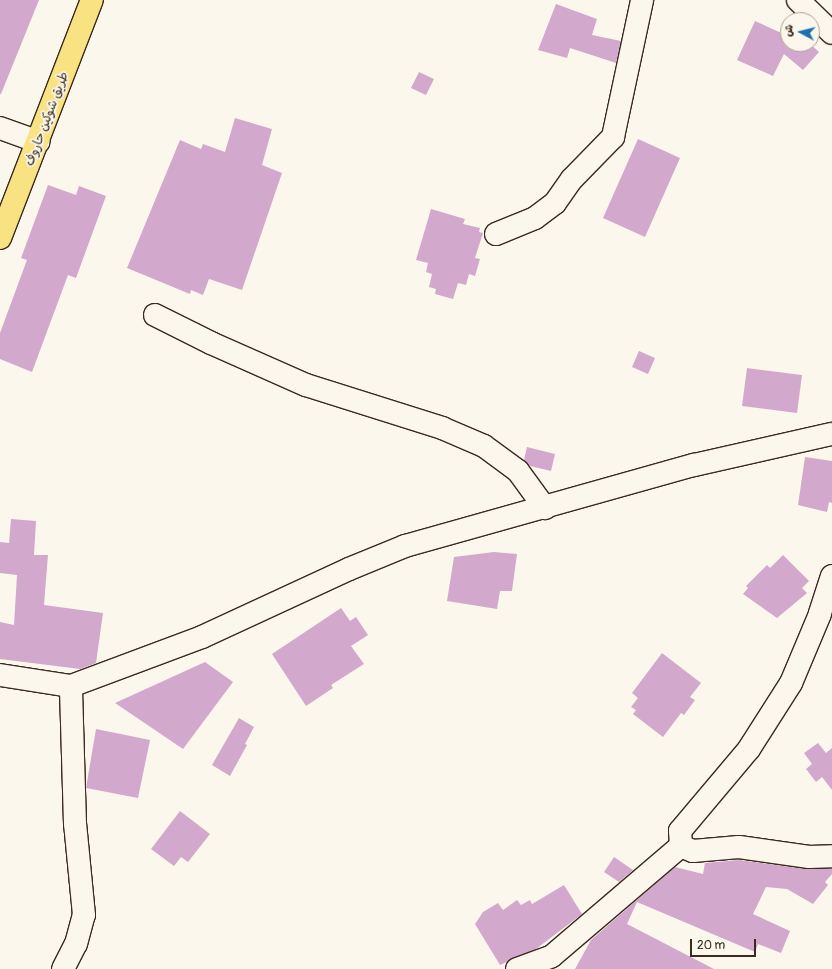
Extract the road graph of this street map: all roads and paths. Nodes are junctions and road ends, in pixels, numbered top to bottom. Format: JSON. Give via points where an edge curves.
{"nodes":[{"id":1,"x":92,"y":0,"type":"edge"},
{"id":2,"x":642,"y":0,"type":"edge"},
{"id":3,"x":798,"y":0,"type":"edge"},
{"id":4,"x":832,"y":33,"type":"edge"},
{"id":5,"x":0,"y":128,"type":"edge"},
{"id":6,"x":39,"y":142,"type":"junction"},
{"id":7,"x":496,"y":234,"type":"dead end"},
{"id":8,"x":0,"y":238,"type":"edge"},
{"id":9,"x":156,"y":315,"type":"dead end"},
{"id":10,"x":832,"y":434,"type":"edge"},
{"id":11,"x":545,"y":508,"type":"junction"},
{"id":12,"x":832,"y":576,"type":"edge"},
{"id":13,"x":0,"y":675,"type":"edge"},
{"id":14,"x":71,"y":686,"type":"junction"},
{"id":15,"x":681,"y":846,"type":"junction"},
{"id":16,"x":832,"y":856,"type":"edge"},
{"id":17,"x":62,"y":969,"type":"edge"},
{"id":18,"x":517,"y":969,"type":"edge"}],
"edges":[{"from":1,"to":6,"type":"main road","name":"طريق شوكين حاروف"},
{"from":2,"to":7,"type":"street","via":[[613,138],[572,178],[555,203],[535,218]]},
{"from":3,"to":4,"type":"street"},
{"from":5,"to":6,"type":"street"},
{"from":6,"to":8,"type":"main road","name":"طريق شوكين حاروف"},
{"from":9,"to":11,"type":"street","via":[[211,343],[306,385],[442,428],[484,446],[518,471]]},
{"from":10,"to":11,"type":"street","via":[[694,465]]},
{"from":11,"to":14,"type":"street","via":[[405,546],[202,637]]},
{"from":12,"to":15,"type":"street","via":[[820,614],[791,682],[749,749],[680,830]]},
{"from":13,"to":14,"type":"street"},
{"from":14,"to":17,"type":"street","via":[[75,824],[84,915],[76,944]]},
{"from":15,"to":16,"type":"street","via":[[693,851],[740,847],[809,857]]},
{"from":15,"to":18,"type":"street","via":[[552,956]]}]}
